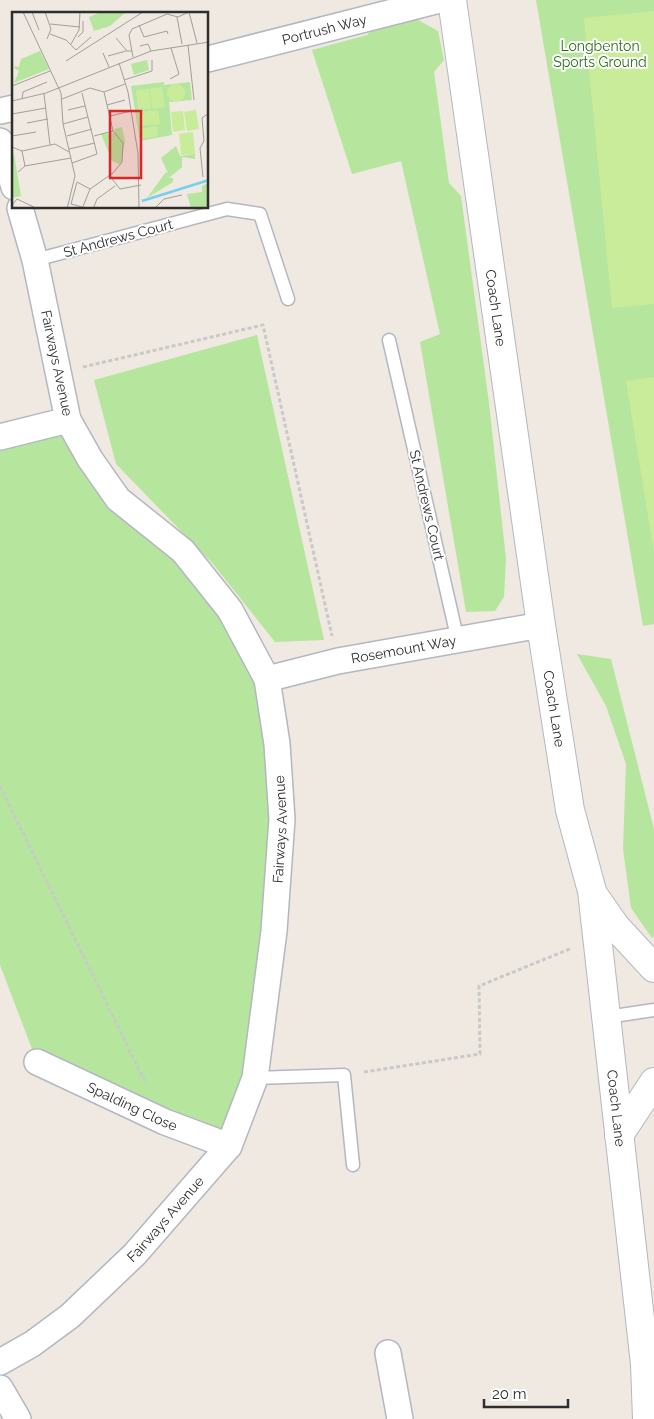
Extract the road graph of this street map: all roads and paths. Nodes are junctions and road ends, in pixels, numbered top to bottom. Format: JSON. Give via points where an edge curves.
{"nodes":[{"id":1,"x":440,"y":0,"type":"edge"},
{"id":2,"x":452,"y":0,"type":"edge"},
{"id":3,"x":209,"y":59,"type":"edge"},
{"id":4,"x":0,"y":141,"type":"edge"},
{"id":5,"x":12,"y":181,"type":"edge"},
{"id":6,"x":20,"y":209,"type":"edge"},
{"id":7,"x":35,"y":260,"type":"junction"},
{"id":8,"x":288,"y":299,"type":"dead end"},
{"id":9,"x":389,"y":340,"type":"dead end"},
{"id":10,"x":58,"y":373,"type":"junction"},
{"id":11,"x":68,"y":420,"type":"junction"},
{"id":12,"x":0,"y":437,"type":"edge"},
{"id":13,"x":541,"y":625,"type":"junction"},
{"id":14,"x":458,"y":641,"type":"junction"},
{"id":15,"x":338,"y":661,"type":"junction"},
{"id":16,"x":267,"y":679,"type":"junction"},
{"id":17,"x":0,"y":786,"type":"edge"},
{"id":18,"x":592,"y":891,"type":"junction"},
{"id":19,"x":598,"y":937,"type":"junction"},
{"id":20,"x":654,"y":968,"type":"edge"},
{"id":21,"x":654,"y":1010,"type":"edge"},
{"id":22,"x":607,"y":1017,"type":"junction"},
{"id":23,"x":37,"y":1062,"type":"dead end"},
{"id":24,"x":344,"y":1075,"type":"junction"},
{"id":25,"x":255,"y":1078,"type":"junction"},
{"id":26,"x":654,"y":1082,"type":"edge"},
{"id":27,"x":165,"y":1122,"type":"junction"},
{"id":28,"x":619,"y":1136,"type":"junction"},
{"id":29,"x":229,"y":1146,"type":"junction"},
{"id":30,"x":353,"y":1165,"type":"dead end"},
{"id":31,"x":388,"y":1353,"type":"dead end"},
{"id":32,"x":0,"y":1362,"type":"edge"},
{"id":33,"x":0,"y":1388,"type":"edge"},
{"id":34,"x":18,"y":1419,"type":"edge"},
{"id":35,"x":400,"y":1419,"type":"edge"},
{"id":36,"x":648,"y":1419,"type":"edge"}],
"edges":[{"from":1,"to":3,"type":"street","name":"Portrush Way"},
{"from":2,"to":13,"type":"street","name":"Coach Lane"},
{"from":4,"to":5,"type":"street"},
{"from":6,"to":7,"type":"street","name":"Fairways Avenue"},
{"from":7,"to":8,"type":"lane","name":"St Andrews Court","via":[[227,209],[260,214]]},
{"from":7,"to":10,"type":"street","name":"Fairways Avenue"},
{"from":9,"to":14,"type":"lane","name":"St Andrews Court"},
{"from":10,"to":11,"type":"street","name":"Fairways Avenue"},
{"from":10,"to":15,"type":"path","via":[[263,325]]},
{"from":11,"to":12,"type":"street"},
{"from":11,"to":16,"type":"street","name":"Fairways Avenue","via":[[118,499],[183,551],[230,610]]},
{"from":13,"to":14,"type":"street","name":"Rosemount Way"},
{"from":13,"to":18,"type":"street","name":"Coach Lane","via":[[570,810]]},
{"from":14,"to":15,"type":"street","name":"Rosemount Way"},
{"from":15,"to":16,"type":"street","name":"Rosemount Way"},
{"from":16,"to":25,"type":"street","name":"Fairways Avenue","via":[[277,744],[282,818],[274,931]]},
{"from":17,"to":27,"type":"path"},
{"from":18,"to":19,"type":"street","name":"Coach Lane"},
{"from":18,"to":20,"type":"street","via":[[616,927]]},
{"from":19,"to":22,"type":"street","name":"Coach Lane"},
{"from":19,"to":24,"type":"path","via":[[479,986],[480,1054]]},
{"from":21,"to":22,"type":"lane"},
{"from":22,"to":28,"type":"street","name":"Coach Lane"},
{"from":23,"to":27,"type":"street","name":"Spalding Close"},
{"from":24,"to":25,"type":"lane"},
{"from":24,"to":30,"type":"lane"},
{"from":25,"to":29,"type":"street","name":"Fairways Avenue"},
{"from":26,"to":28,"type":"street"},
{"from":27,"to":29,"type":"street","name":"Spalding Close"},
{"from":28,"to":36,"type":"street","name":"Coach Lane","via":[[645,1364]]},
{"from":29,"to":32,"type":"street","name":"Fairways Avenue","via":[[135,1254],[70,1316],[32,1344]]},
{"from":31,"to":35,"type":"street"},
{"from":33,"to":34,"type":"street"}]}
